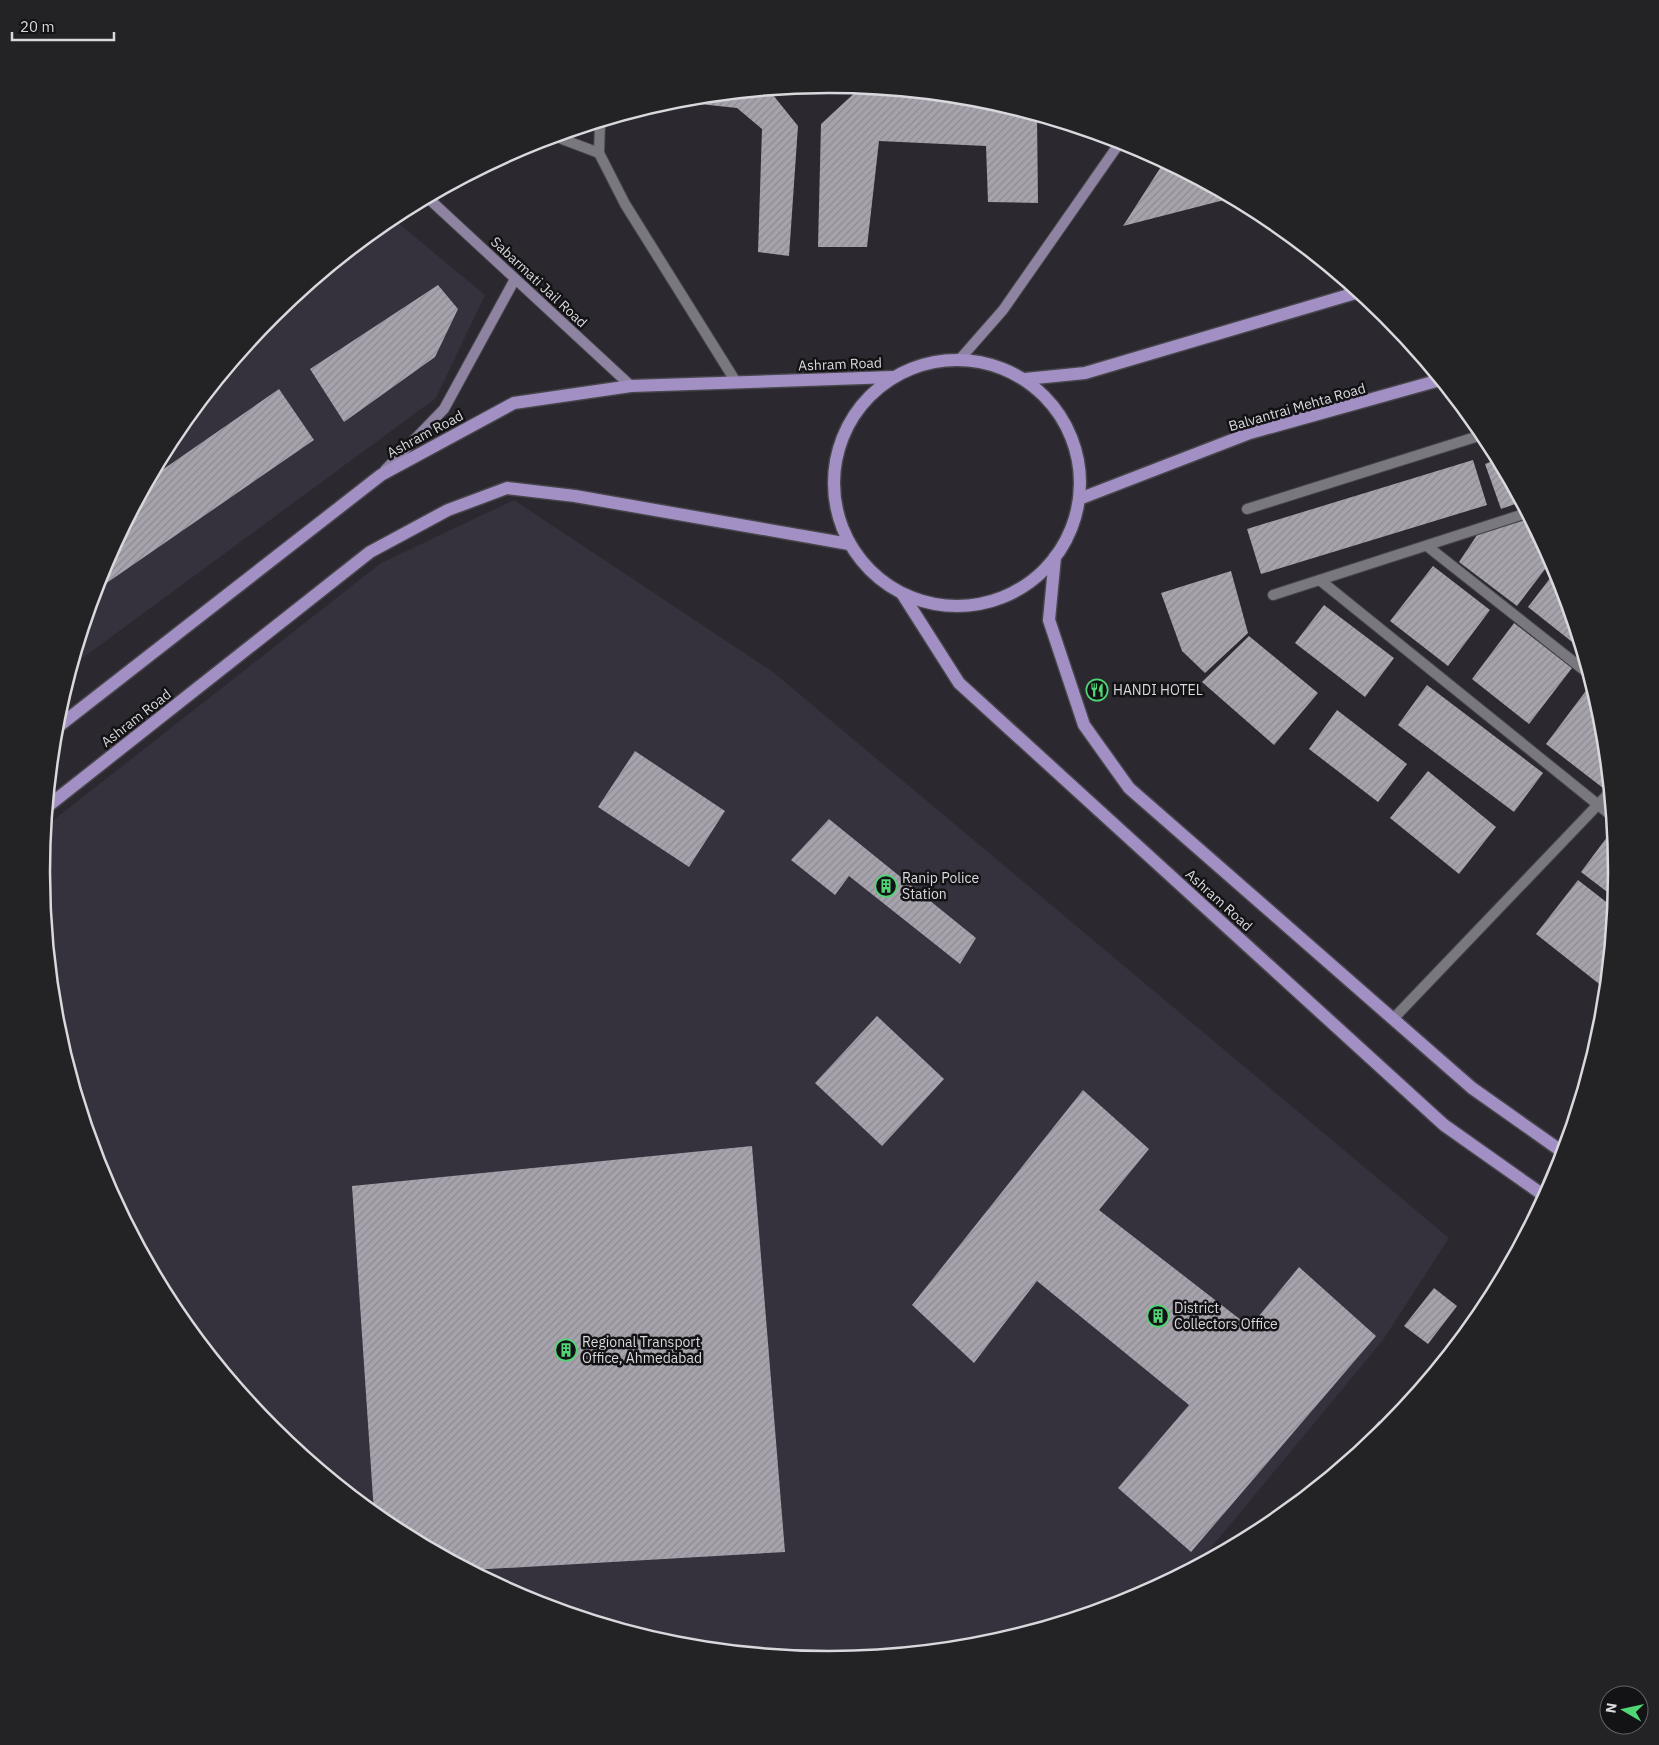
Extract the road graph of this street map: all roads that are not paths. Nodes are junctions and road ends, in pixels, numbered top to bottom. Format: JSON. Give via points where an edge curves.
{"nodes":[{"id":1,"x":600,"y":128,"type":"edge"},
{"id":2,"x":563,"y":140,"type":"edge"},
{"id":3,"x":1116,"y":148,"type":"edge"},
{"id":4,"x":598,"y":153,"type":"junction"},
{"id":5,"x":432,"y":202,"type":"edge"},
{"id":6,"x":515,"y":279,"type":"junction"},
{"id":7,"x":1352,"y":294,"type":"edge"},
{"id":8,"x":960,"y":359,"type":"junction"},
{"id":9,"x":892,"y":377,"type":"junction"},
{"id":10,"x":1025,"y":379,"type":"junction"},
{"id":11,"x":736,"y":382,"type":"junction"},
{"id":12,"x":1434,"y":382,"type":"edge"},
{"id":13,"x":632,"y":386,"type":"junction"},
{"id":14,"x":1476,"y":437,"type":"edge"},
{"id":15,"x":381,"y":475,"type":"junction"},
{"id":16,"x":1079,"y":498,"type":"junction"},
{"id":17,"x":1247,"y":509,"type":"dead end"},
{"id":18,"x":1522,"y":515,"type":"edge"},
{"id":19,"x":849,"y":544,"type":"junction"},
{"id":20,"x":1427,"y":546,"type":"junction"},
{"id":21,"x":1056,"y":557,"type":"junction"},
{"id":22,"x":1320,"y":581,"type":"junction"},
{"id":23,"x":902,"y":595,"type":"junction"},
{"id":24,"x":1273,"y":595,"type":"dead end"},
{"id":25,"x":1581,"y":668,"type":"edge"},
{"id":26,"x":65,"y":721,"type":"edge"},
{"id":27,"x":1605,"y":798,"type":"edge"},
{"id":28,"x":54,"y":801,"type":"edge"},
{"id":29,"x":1598,"y":805,"type":"junction"},
{"id":30,"x":1606,"y":811,"type":"edge"},
{"id":31,"x":1393,"y":1019,"type":"junction"},
{"id":32,"x":1558,"y":1149,"type":"edge"},
{"id":33,"x":1540,"y":1193,"type":"edge"}],
"edges":[{"from":1,"to":4,"type":"street"},
{"from":2,"to":4,"type":"street"},
{"from":3,"to":8,"type":"street","via":[[1002,310]]},
{"from":4,"to":11,"type":"street","via":[[625,204]]},
{"from":5,"to":6,"type":"street","name":"Sabarmati Jail Road"},
{"from":6,"to":13,"type":"street","name":"Sabarmati Jail Road"},
{"from":6,"to":15,"type":"street","via":[[444,409]]},
{"from":7,"to":10,"type":"main road","via":[[1085,373]]},
{"from":8,"to":9,"type":"main road","via":[[924,363]]},
{"from":8,"to":10,"type":"main road","via":[[994,364]]},
{"from":9,"to":11,"type":"main road","name":"Ashram Road"},
{"from":9,"to":19,"type":"main road","via":[[863,402],[843,434],[834,471],[836,509]]},
{"from":10,"to":16,"type":"main road","via":[[1050,402],[1069,431],[1079,464]]},
{"from":11,"to":13,"type":"main road","name":"Ashram Road"},
{"from":12,"to":16,"type":"main road","name":"Balvantrai Mehta Road","via":[[1250,433]]},
{"from":13,"to":15,"type":"main road","name":"Ashram Road","via":[[514,403]]},
{"from":14,"to":17,"type":"street"},
{"from":15,"to":26,"type":"main road","name":"Ashram Road"},
{"from":16,"to":21,"type":"main road","via":[[1071,529]]},
{"from":18,"to":20,"type":"street"},
{"from":19,"to":23,"type":"main road","via":[[872,574]]},
{"from":19,"to":28,"type":"main road","name":"Ashram Road","via":[[575,496],[507,488],[448,510],[370,552]]},
{"from":20,"to":22,"type":"street"},
{"from":20,"to":25,"type":"street"},
{"from":21,"to":23,"type":"main road","via":[[1025,586],[986,604],[943,607]]},
{"from":21,"to":31,"type":"main road","name":"Ashram Road","via":[[1049,620],[1084,725],[1129,788]]},
{"from":22,"to":24,"type":"street"},
{"from":22,"to":29,"type":"street"},
{"from":23,"to":33,"type":"main road","name":"Ashram Road","via":[[959,683],[1444,1124]]},
{"from":27,"to":29,"type":"street"},
{"from":29,"to":30,"type":"street"},
{"from":29,"to":31,"type":"street"},
{"from":31,"to":32,"type":"main road","name":"Ashram Road","via":[[1472,1088]]}]}
